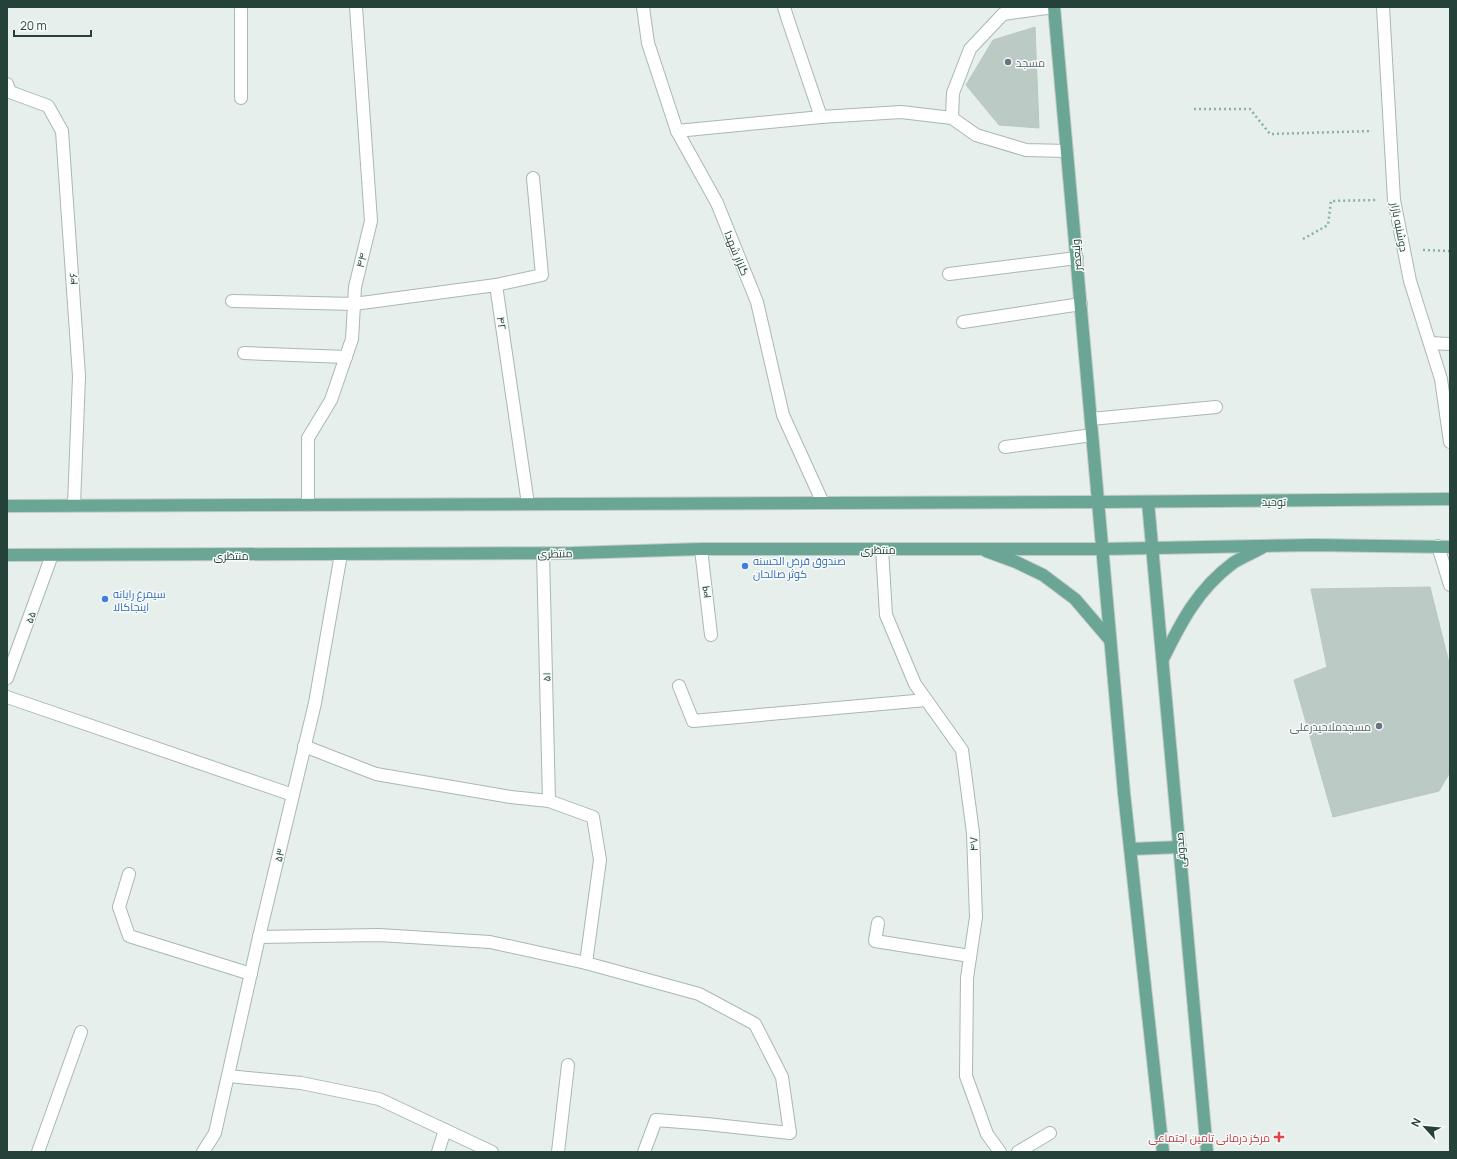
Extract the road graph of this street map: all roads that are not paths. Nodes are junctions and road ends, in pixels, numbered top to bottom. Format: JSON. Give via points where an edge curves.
{"nodes":[{"id":1,"x":241,"y":7,"type":"edge"},
{"id":2,"x":356,"y":7,"type":"edge"},
{"id":3,"x":643,"y":7,"type":"edge"},
{"id":4,"x":784,"y":7,"type":"edge"},
{"id":5,"x":1054,"y":7,"type":"edge"},
{"id":6,"x":1383,"y":7,"type":"edge"},
{"id":7,"x":7,"y":84,"type":"edge"},
{"id":8,"x":241,"y":98,"type":"dead end"},
{"id":9,"x":821,"y":117,"type":"junction"},
{"id":10,"x":952,"y":118,"type":"junction"},
{"id":11,"x":677,"y":131,"type":"junction"},
{"id":12,"x":1067,"y":151,"type":"junction"},
{"id":13,"x":533,"y":178,"type":"dead end"},
{"id":14,"x":1077,"y":258,"type":"junction"},
{"id":15,"x":949,"y":274,"type":"dead end"},
{"id":16,"x":496,"y":285,"type":"junction"},
{"id":17,"x":232,"y":301,"type":"dead end"},
{"id":18,"x":354,"y":304,"type":"junction"},
{"id":19,"x":1080,"y":304,"type":"junction"},
{"id":20,"x":963,"y":322,"type":"dead end"},
{"id":21,"x":1430,"y":343,"type":"junction"},
{"id":22,"x":1450,"y":344,"type":"edge"},
{"id":23,"x":244,"y":353,"type":"dead end"},
{"id":24,"x":346,"y":358,"type":"junction"},
{"id":25,"x":1216,"y":406,"type":"dead end"},
{"id":26,"x":1091,"y":419,"type":"junction"},
{"id":27,"x":1092,"y":435,"type":"junction"},
{"id":28,"x":1450,"y":442,"type":"edge"},
{"id":29,"x":1005,"y":447,"type":"dead end"},
{"id":30,"x":1450,"y":499,"type":"edge"},
{"id":31,"x":1098,"y":502,"type":"junction"},
{"id":32,"x":1148,"y":502,"type":"junction"},
{"id":33,"x":823,"y":503,"type":"junction"},
{"id":34,"x":528,"y":504,"type":"junction"},
{"id":35,"x":74,"y":505,"type":"junction"},
{"id":36,"x":308,"y":505,"type":"junction"},
{"id":37,"x":7,"y":506,"type":"edge"},
{"id":38,"x":1266,"y":546,"type":"junction"},
{"id":39,"x":1444,"y":546,"type":"edge"},
{"id":40,"x":1152,"y":548,"type":"junction"},
{"id":41,"x":701,"y":549,"type":"junction"},
{"id":42,"x":882,"y":549,"type":"junction"},
{"id":43,"x":980,"y":549,"type":"junction"},
{"id":44,"x":1102,"y":549,"type":"junction"},
{"id":45,"x":543,"y":553,"type":"junction"},
{"id":46,"x":341,"y":554,"type":"junction"},
{"id":47,"x":7,"y":555,"type":"edge"},
{"id":48,"x":52,"y":555,"type":"junction"},
{"id":49,"x":1450,"y":585,"type":"edge"},
{"id":50,"x":711,"y":635,"type":"dead end"},
{"id":51,"x":1110,"y":640,"type":"junction"},
{"id":52,"x":1163,"y":660,"type":"junction"},
{"id":53,"x":7,"y":678,"type":"edge"},
{"id":54,"x":679,"y":686,"type":"dead end"},
{"id":55,"x":7,"y":697,"type":"edge"},
{"id":56,"x":926,"y":700,"type":"junction"},
{"id":57,"x":304,"y":746,"type":"junction"},
{"id":58,"x":293,"y":795,"type":"junction"},
{"id":59,"x":549,"y":801,"type":"junction"},
{"id":60,"x":1180,"y":847,"type":"junction"},
{"id":61,"x":1131,"y":849,"type":"junction"},
{"id":62,"x":129,"y":874,"type":"dead end"},
{"id":63,"x":878,"y":923,"type":"dead end"},
{"id":64,"x":259,"y":937,"type":"junction"},
{"id":65,"x":970,"y":956,"type":"junction"},
{"id":66,"x":586,"y":963,"type":"junction"},
{"id":67,"x":251,"y":974,"type":"junction"},
{"id":68,"x":81,"y":1032,"type":"dead end"},
{"id":69,"x":568,"y":1065,"type":"dead end"},
{"id":70,"x":228,"y":1076,"type":"junction"},
{"id":71,"x":445,"y":1130,"type":"junction"},
{"id":72,"x":1050,"y":1133,"type":"dead end"},
{"id":73,"x":38,"y":1152,"type":"edge"},
{"id":74,"x":203,"y":1152,"type":"edge"},
{"id":75,"x":438,"y":1152,"type":"edge"},
{"id":76,"x":492,"y":1152,"type":"edge"},
{"id":77,"x":558,"y":1152,"type":"edge"},
{"id":78,"x":644,"y":1152,"type":"edge"},
{"id":79,"x":1000,"y":1152,"type":"edge"},
{"id":80,"x":1018,"y":1152,"type":"edge"},
{"id":81,"x":1163,"y":1152,"type":"edge"},
{"id":82,"x":1207,"y":1152,"type":"edge"}],
"edges":[{"from":1,"to":8,"type":"street"},
{"from":2,"to":18,"type":"street","name":"۴۴","via":[[371,221],[355,287]]},
{"from":3,"to":11,"type":"street","name":"گلزار شهدا","via":[[648,43]]},
{"from":4,"to":9,"type":"street"},
{"from":5,"to":10,"type":"street","via":[[1003,14],[970,49],[953,93]]},
{"from":5,"to":12,"type":"main road","name":"ولیعصر"},
{"from":6,"to":21,"type":"street","name":"دوشنبه بازار","via":[[1394,200],[1410,281]]},
{"from":7,"to":35,"type":"street","name":"۴۶","via":[[10,92],[48,106],[62,131],[79,376]]},
{"from":9,"to":10,"type":"street","via":[[901,112]]},
{"from":9,"to":11,"type":"street"},
{"from":10,"to":12,"type":"street","via":[[976,135],[1026,150]]},
{"from":11,"to":33,"type":"street","name":"گلزار شهدا","via":[[717,203],[757,302],[784,415]]},
{"from":12,"to":14,"type":"main road","name":"ولیعصر"},
{"from":13,"to":16,"type":"street","via":[[542,275]]},
{"from":14,"to":15,"type":"street"},
{"from":14,"to":19,"type":"main road","name":"ولیعصر"},
{"from":16,"to":18,"type":"street"},
{"from":16,"to":34,"type":"street","name":"۴۲"},
{"from":17,"to":18,"type":"street"},
{"from":18,"to":24,"type":"street","name":"۴۴","via":[[352,339]]},
{"from":19,"to":20,"type":"street"},
{"from":19,"to":26,"type":"main road","name":"ولیعصر"},
{"from":21,"to":22,"type":"street"},
{"from":21,"to":28,"type":"street","name":"دوشنبه بازار","via":[[1441,380]]},
{"from":23,"to":24,"type":"street"},
{"from":24,"to":36,"type":"street","name":"۴۴","via":[[331,400],[308,438]]},
{"from":25,"to":26,"type":"street"},
{"from":26,"to":27,"type":"main road","name":"ولیعصر"},
{"from":27,"to":29,"type":"street"},
{"from":27,"to":31,"type":"main road","name":"ولیعصر"},
{"from":30,"to":32,"type":"main road","name":"توحید"},
{"from":31,"to":32,"type":"main road","name":"توحید"},
{"from":31,"to":33,"type":"main road"},
{"from":31,"to":44,"type":"main road","name":"ولیعصر"},
{"from":32,"to":40,"type":"main road","name":"صدوقی"},
{"from":33,"to":34,"type":"main road"},
{"from":34,"to":36,"type":"main road"},
{"from":35,"to":36,"type":"main road"},
{"from":35,"to":37,"type":"main road"},
{"from":38,"to":39,"type":"main road"},
{"from":38,"to":40,"type":"main road"},
{"from":38,"to":52,"type":"main road","via":[[1234,563],[1208,585],[1182,621]]},
{"from":39,"to":49,"type":"street"},
{"from":40,"to":44,"type":"main road"},
{"from":40,"to":52,"type":"main road","name":"صدوقی"},
{"from":41,"to":42,"type":"main road","name":"منتظری"},
{"from":41,"to":45,"type":"main road","name":"منتظری"},
{"from":41,"to":50,"type":"street","name":"۴۹"},
{"from":42,"to":43,"type":"main road","name":"منتظری"},
{"from":42,"to":56,"type":"street","name":"۴۷","via":[[886,615],[915,684]]},
{"from":43,"to":44,"type":"main road","name":"منتظری"},
{"from":43,"to":51,"type":"main road","via":[[1043,575],[1075,598]]},
{"from":44,"to":51,"type":"main road"},
{"from":45,"to":46,"type":"main road","name":"منتظری"},
{"from":45,"to":59,"type":"street","name":"۵۱"},
{"from":46,"to":48,"type":"main road","name":"منتظری"},
{"from":46,"to":57,"type":"street","name":"۵۳"},
{"from":47,"to":48,"type":"main road","name":"منتظری"},
{"from":48,"to":53,"type":"street","name":"۵۵"},
{"from":51,"to":61,"type":"main road"},
{"from":52,"to":60,"type":"main road","name":"صدوقی"},
{"from":54,"to":56,"type":"street","via":[[693,721]]},
{"from":55,"to":58,"type":"street"},
{"from":56,"to":65,"type":"street","name":"۴۷","via":[[962,750],[973,841],[976,917]]},
{"from":57,"to":58,"type":"street","name":"۵۳"},
{"from":57,"to":59,"type":"street","via":[[376,774]]},
{"from":58,"to":64,"type":"street","name":"۵۳"},
{"from":59,"to":66,"type":"street","via":[[593,818],[600,860]]},
{"from":60,"to":61,"type":"main road"},
{"from":60,"to":82,"type":"main road","name":"صدوقی"},
{"from":61,"to":81,"type":"main road"},
{"from":62,"to":67,"type":"street","via":[[118,907],[129,936]]},
{"from":63,"to":65,"type":"street","via":[[875,941]]},
{"from":64,"to":66,"type":"street","via":[[379,935],[490,942]]},
{"from":64,"to":67,"type":"street","name":"۵۳"},
{"from":65,"to":79,"type":"street","name":"۴۷","via":[[967,978],[966,1076],[987,1134]]},
{"from":66,"to":78,"type":"street","via":[[699,994],[755,1024],[782,1077],[790,1133],[656,1120]]},
{"from":67,"to":70,"type":"street","name":"۵۳"},
{"from":68,"to":73,"type":"street"},
{"from":69,"to":77,"type":"street"},
{"from":70,"to":71,"type":"street","via":[[300,1083],[379,1099]]},
{"from":70,"to":74,"type":"street","name":"۵۳","via":[[215,1133]]},
{"from":71,"to":75,"type":"street"},
{"from":71,"to":76,"type":"street"},
{"from":72,"to":80,"type":"street"}]}
